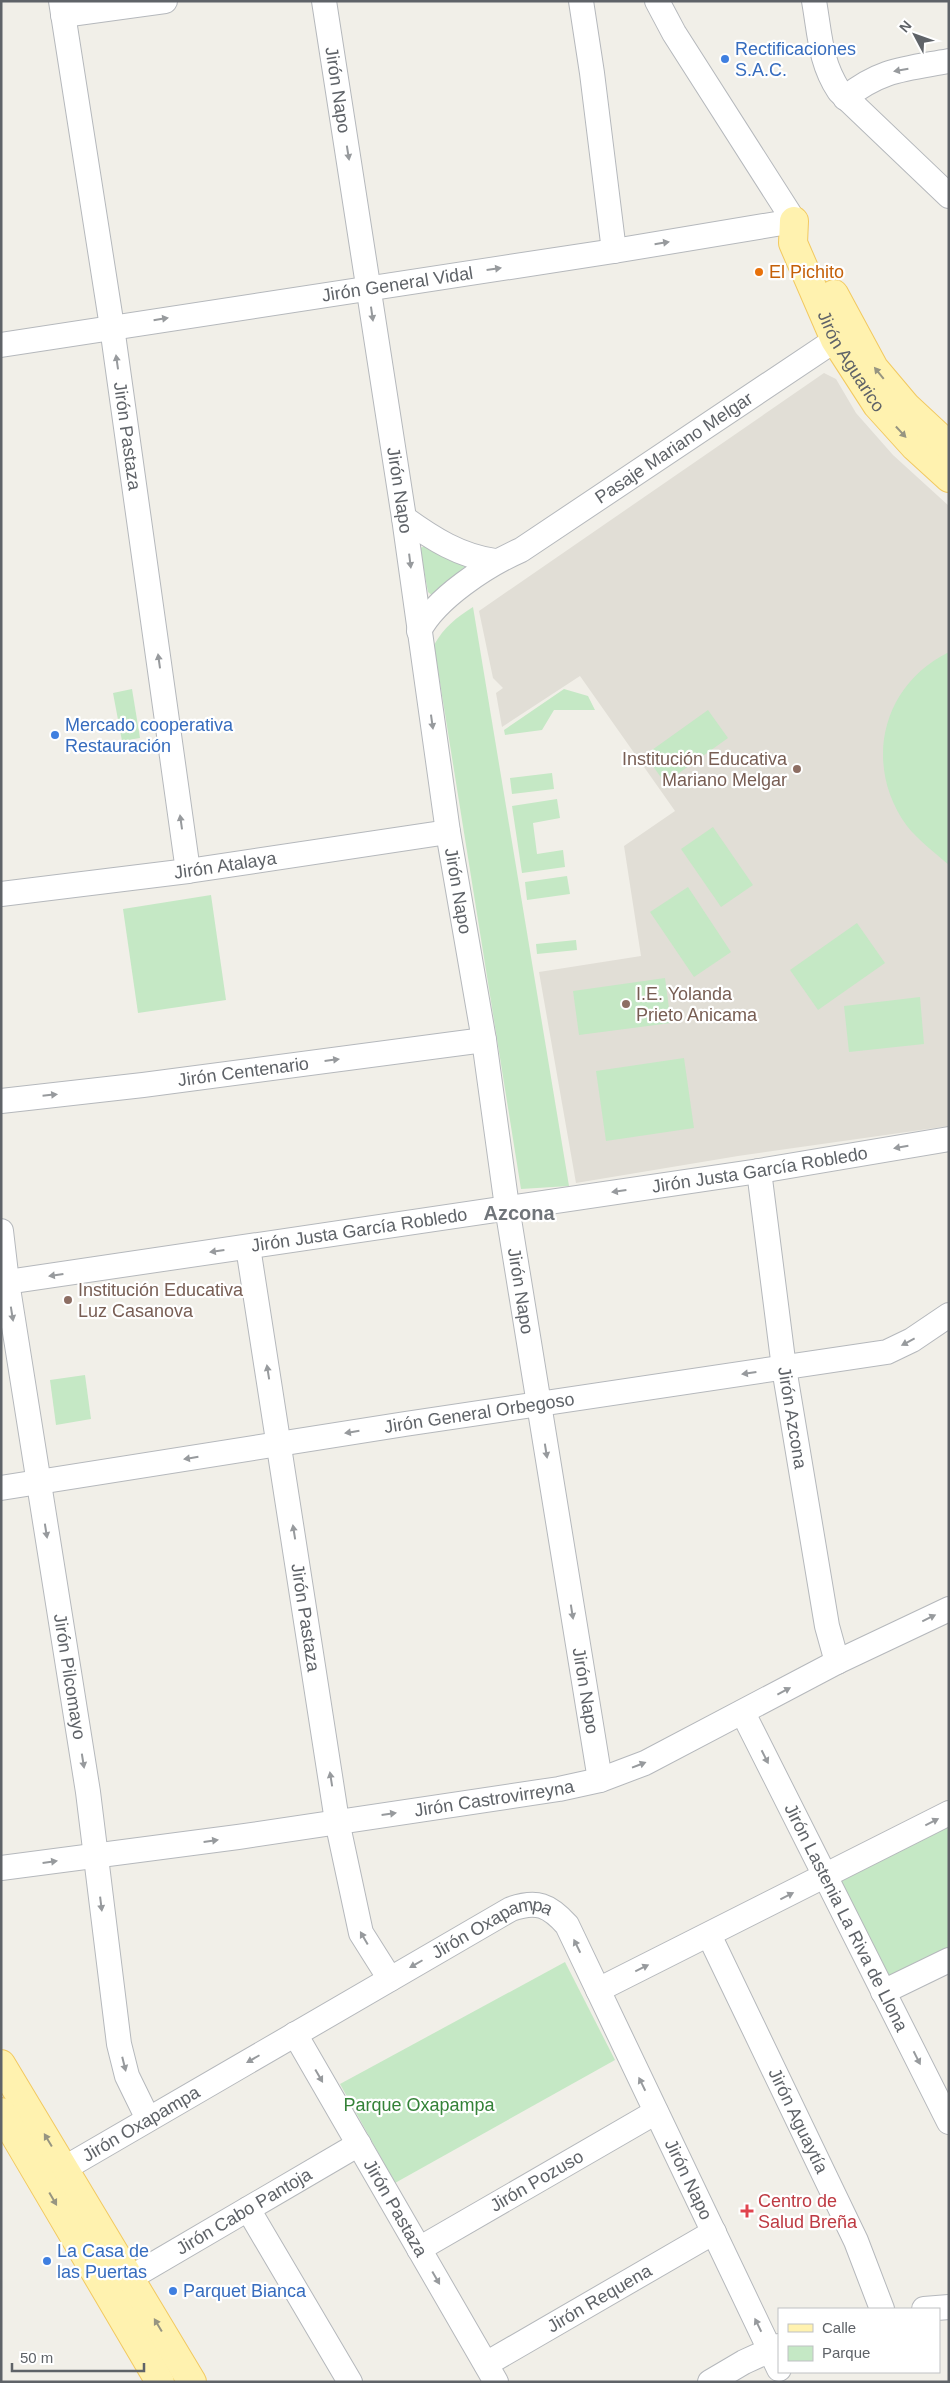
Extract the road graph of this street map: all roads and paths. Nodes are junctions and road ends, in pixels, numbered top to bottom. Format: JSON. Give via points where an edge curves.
{"nodes":[{"id":1,"x":165,"y":1,"type":"edge"},
{"id":2,"x":324,"y":1,"type":"edge"},
{"id":3,"x":580,"y":1,"type":"edge"},
{"id":4,"x":657,"y":1,"type":"edge"},
{"id":5,"x":814,"y":1,"type":"edge"},
{"id":6,"x":62,"y":8,"type":"edge"},
{"id":7,"x":949,"y":61,"type":"edge"},
{"id":8,"x":845,"y":98,"type":"junction"},
{"id":9,"x":949,"y":196,"type":"edge"},
{"id":10,"x":794,"y":221,"type":"junction"},
{"id":11,"x":614,"y":251,"type":"junction"},
{"id":12,"x":368,"y":287,"type":"junction"},
{"id":13,"x":112,"y":327,"type":"junction"},
{"id":14,"x":843,"y":335,"type":"junction"},
{"id":15,"x":1,"y":345,"type":"edge"},
{"id":16,"x":949,"y":446,"type":"edge"},
{"id":17,"x":949,"y":478,"type":"edge"},
{"id":18,"x":404,"y":518,"type":"junction"},
{"id":19,"x":495,"y":561,"type":"junction"},
{"id":20,"x":419,"y":631,"type":"junction"},
{"id":21,"x":448,"y":832,"type":"junction"},
{"id":22,"x":188,"y":871,"type":"junction"},
{"id":23,"x":1,"y":894,"type":"edge"},
{"id":24,"x":484,"y":1040,"type":"junction"},
{"id":25,"x":1,"y":1101,"type":"edge"},
{"id":26,"x":949,"y":1139,"type":"edge"},
{"id":27,"x":759,"y":1171,"type":"junction"},
{"id":28,"x":507,"y":1207,"type":"junction"},
{"id":29,"x":1,"y":1231,"type":"edge"},
{"id":30,"x":248,"y":1247,"type":"junction"},
{"id":31,"x":7,"y":1282,"type":"junction"},
{"id":32,"x":949,"y":1315,"type":"edge"},
{"id":33,"x":784,"y":1368,"type":"junction"},
{"id":34,"x":538,"y":1403,"type":"junction"},
{"id":35,"x":280,"y":1443,"type":"junction"},
{"id":36,"x":39,"y":1483,"type":"junction"},
{"id":37,"x":1,"y":1488,"type":"edge"},
{"id":38,"x":949,"y":1609,"type":"edge"},
{"id":39,"x":837,"y":1662,"type":"junction"},
{"id":40,"x":743,"y":1713,"type":"junction"},
{"id":41,"x":600,"y":1780,"type":"junction"},
{"id":42,"x":949,"y":1813,"type":"edge"},
{"id":43,"x":337,"y":1821,"type":"junction"},
{"id":44,"x":95,"y":1855,"type":"junction"},
{"id":45,"x":1,"y":1868,"type":"edge"},
{"id":46,"x":826,"y":1876,"type":"junction"},
{"id":47,"x":708,"y":1935,"type":"junction"},
{"id":48,"x":949,"y":1960,"type":"edge"},
{"id":49,"x":390,"y":1979,"type":"junction"},
{"id":50,"x":598,"y":1990,"type":"junction"},
{"id":51,"x":883,"y":1992,"type":"junction"},
{"id":52,"x":295,"y":2034,"type":"junction"},
{"id":53,"x":1,"y":2064,"type":"edge"},
{"id":54,"x":1,"y":2112,"type":"edge"},
{"id":55,"x":656,"y":2112,"type":"junction"},
{"id":56,"x":148,"y":2119,"type":"junction"},
{"id":57,"x":949,"y":2122,"type":"edge"},
{"id":58,"x":358,"y":2144,"type":"junction"},
{"id":59,"x":65,"y":2168,"type":"junction"},
{"id":60,"x":248,"y":2208,"type":"junction"},
{"id":61,"x":714,"y":2232,"type":"junction"},
{"id":62,"x":419,"y":2249,"type":"junction"},
{"id":63,"x":130,"y":2278,"type":"junction"},
{"id":64,"x":949,"y":2306,"type":"edge"},
{"id":65,"x":882,"y":2308,"type":"edge"},
{"id":66,"x":932,"y":2308,"type":"edge"},
{"id":67,"x":777,"y":2359,"type":"edge"},
{"id":68,"x":491,"y":2373,"type":"edge"},
{"id":69,"x":160,"y":2382,"type":"edge"},
{"id":70,"x":192,"y":2382,"type":"edge"},
{"id":71,"x":350,"y":2382,"type":"edge"},
{"id":72,"x":710,"y":2382,"type":"edge"}],
"edges":[{"from":1,"to":6,"type":"street"},
{"from":2,"to":12,"type":"street","name":"Jirón Napo","one_way":true},
{"from":3,"to":11,"type":"street"},
{"from":4,"to":10,"type":"street","via":[[674,34]]},
{"from":5,"to":8,"type":"street","via":[[824,62],[828,74]]},
{"from":6,"to":13,"type":"street","name":"Jirón Pastaza"},
{"from":7,"to":8,"type":"street","one_way":true,"via":[[888,72],[872,78]]},
{"from":8,"to":9,"type":"street"},
{"from":11,"to":10,"type":"street","name":"Jirón General Vidal","one_way":true},
{"from":10,"to":14,"type":"main road","name":"Jirón Aguarico","via":[[793,243]]},
{"from":12,"to":11,"type":"street","name":"Jirón General Vidal","one_way":true},
{"from":13,"to":12,"type":"street","name":"Jirón General Vidal","one_way":true},
{"from":12,"to":18,"type":"street","name":"Jirón Napo","one_way":true},
{"from":13,"to":15,"type":"street","name":"Jirón General Vidal"},
{"from":22,"to":13,"type":"street","name":"Jirón Pastaza","one_way":true},
{"from":16,"to":14,"type":"main road","name":"Jirón Aguarico","one_way":true,"via":[[899,398]]},
{"from":14,"to":17,"type":"main road","name":"Jirón Aguarico","one_way":true,"via":[[877,405]]},
{"from":14,"to":19,"type":"street","name":"Pasaje Mariano Melgar","via":[[521,550]]},
{"from":18,"to":19,"type":"street","via":[[445,546],[477,559]]},
{"from":18,"to":20,"type":"street","name":"Jirón Napo","one_way":true},
{"from":19,"to":20,"type":"street","name":"Pasaje Mariano Melgar","via":[[432,610]]},
{"from":20,"to":21,"type":"street","name":"Jirón Napo","one_way":true},
{"from":21,"to":22,"type":"street","name":"Jirón Atalaya"},
{"from":21,"to":24,"type":"street","name":"Jirón Napo"},
{"from":22,"to":23,"type":"street","name":"Jirón Atalaya"},
{"from":25,"to":24,"type":"street","name":"Jirón Centenario","one_way":true},
{"from":24,"to":28,"type":"street","name":"Jirón Napo"},
{"from":26,"to":27,"type":"street","name":"Jirón Justa García Robledo","one_way":true},
{"from":27,"to":28,"type":"street","name":"Jirón Justa García Robledo","one_way":true},
{"from":27,"to":33,"type":"street","name":"Jirón Azcona"},
{"from":28,"to":30,"type":"street","name":"Jirón Justa García Robledo"},
{"from":28,"to":34,"type":"street","name":"Jirón Napo"},
{"from":29,"to":31,"type":"street","name":"Jirón Pilcomayo"},
{"from":30,"to":31,"type":"street","name":"Jirón Justa García Robledo","one_way":true},
{"from":35,"to":30,"type":"street","name":"Jirón Pastaza","one_way":true},
{"from":31,"to":36,"type":"street","name":"Jirón Pilcomayo","one_way":true},
{"from":32,"to":33,"type":"street","name":"Jirón General Orbegoso","one_way":true,"via":[[912,1340],[887,1352]]},
{"from":33,"to":34,"type":"street","name":"Jirón General Orbegoso","one_way":true},
{"from":33,"to":39,"type":"street","name":"Jirón Azcona","via":[[826,1626]]},
{"from":34,"to":35,"type":"street","name":"Jirón General Orbegoso","one_way":true},
{"from":34,"to":41,"type":"street","name":"Jirón Napo","one_way":true},
{"from":35,"to":36,"type":"street","name":"Jirón General Orbegoso","one_way":true},
{"from":43,"to":35,"type":"street","name":"Jirón Pastaza","one_way":true},
{"from":36,"to":37,"type":"street","name":"Jirón General Orbegoso"},
{"from":36,"to":44,"type":"street","name":"Jirón Pilcomayo","one_way":true},
{"from":39,"to":38,"type":"street","name":"Jirón Castrovirreyna","one_way":true},
{"from":40,"to":39,"type":"street","name":"Jirón Castrovirreyna","one_way":true},
{"from":41,"to":40,"type":"street","name":"Jirón Castrovirreyna","one_way":true,"via":[[645,1763]]},
{"from":40,"to":46,"type":"street","name":"Jirón Lastenia La Riva de Llona","one_way":true},
{"from":43,"to":41,"type":"street","name":"Jirón Castrovirreyna","one_way":true,"via":[[559,1789]]},
{"from":46,"to":42,"type":"street","one_way":true},
{"from":44,"to":43,"type":"street","name":"Jirón Castrovirreyna","one_way":true},
{"from":49,"to":43,"type":"street","name":"Jirón Pastaza","one_way":true,"via":[[361,1933]]},
{"from":45,"to":44,"type":"street","name":"Jirón Castrovirreyna","one_way":true},
{"from":44,"to":56,"type":"street","name":"Jirón Pilcomayo","one_way":true,"via":[[119,2044],[127,2076]]},
{"from":47,"to":46,"type":"street","one_way":true},
{"from":46,"to":51,"type":"street","name":"Jirón Lastenia La Riva de Llona"},
{"from":50,"to":47,"type":"street","one_way":true},
{"from":47,"to":65,"type":"street","name":"Jirón Aguaytía","via":[[856,2241]]},
{"from":48,"to":51,"type":"street"},
{"from":50,"to":49,"type":"street","name":"Jirón Oxapampa","one_way":true,"via":[[567,1926],[558,1915],[541,1905],[528,1904],[511,1910]]},
{"from":49,"to":52,"type":"street","name":"Jirón Oxapampa"},
{"from":55,"to":50,"type":"street","name":"Jirón Napo","one_way":true},
{"from":51,"to":57,"type":"street","name":"Jirón Lastenia La Riva de Llona","one_way":true},
{"from":52,"to":56,"type":"street","name":"Jirón Oxapampa","one_way":true},
{"from":52,"to":58,"type":"street","name":"Jirón Pastaza","one_way":true},
{"from":59,"to":53,"type":"main road","one_way":true},
{"from":54,"to":69,"type":"main road","one_way":true},
{"from":55,"to":61,"type":"street","name":"Jirón Napo"},
{"from":55,"to":62,"type":"street","name":"Jirón Pozuso"},
{"from":56,"to":59,"type":"street","name":"Jirón Oxapampa"},
{"from":58,"to":60,"type":"street","name":"Jirón Cabo Pantoja"},
{"from":58,"to":62,"type":"street","name":"Jirón Pastaza"},
{"from":59,"to":63,"type":"main road"},
{"from":60,"to":63,"type":"street","name":"Jirón Cabo Pantoja"},
{"from":60,"to":71,"type":"street"},
{"from":67,"to":61,"type":"street","name":"Jirón Napo","one_way":true},
{"from":61,"to":68,"type":"street","name":"Jirón Requena"},
{"from":62,"to":68,"type":"street","name":"Jirón Pastaza","one_way":true},
{"from":70,"to":63,"type":"main road","one_way":true},
{"from":64,"to":66,"type":"street"},
{"from":67,"to":72,"type":"street"}]}
